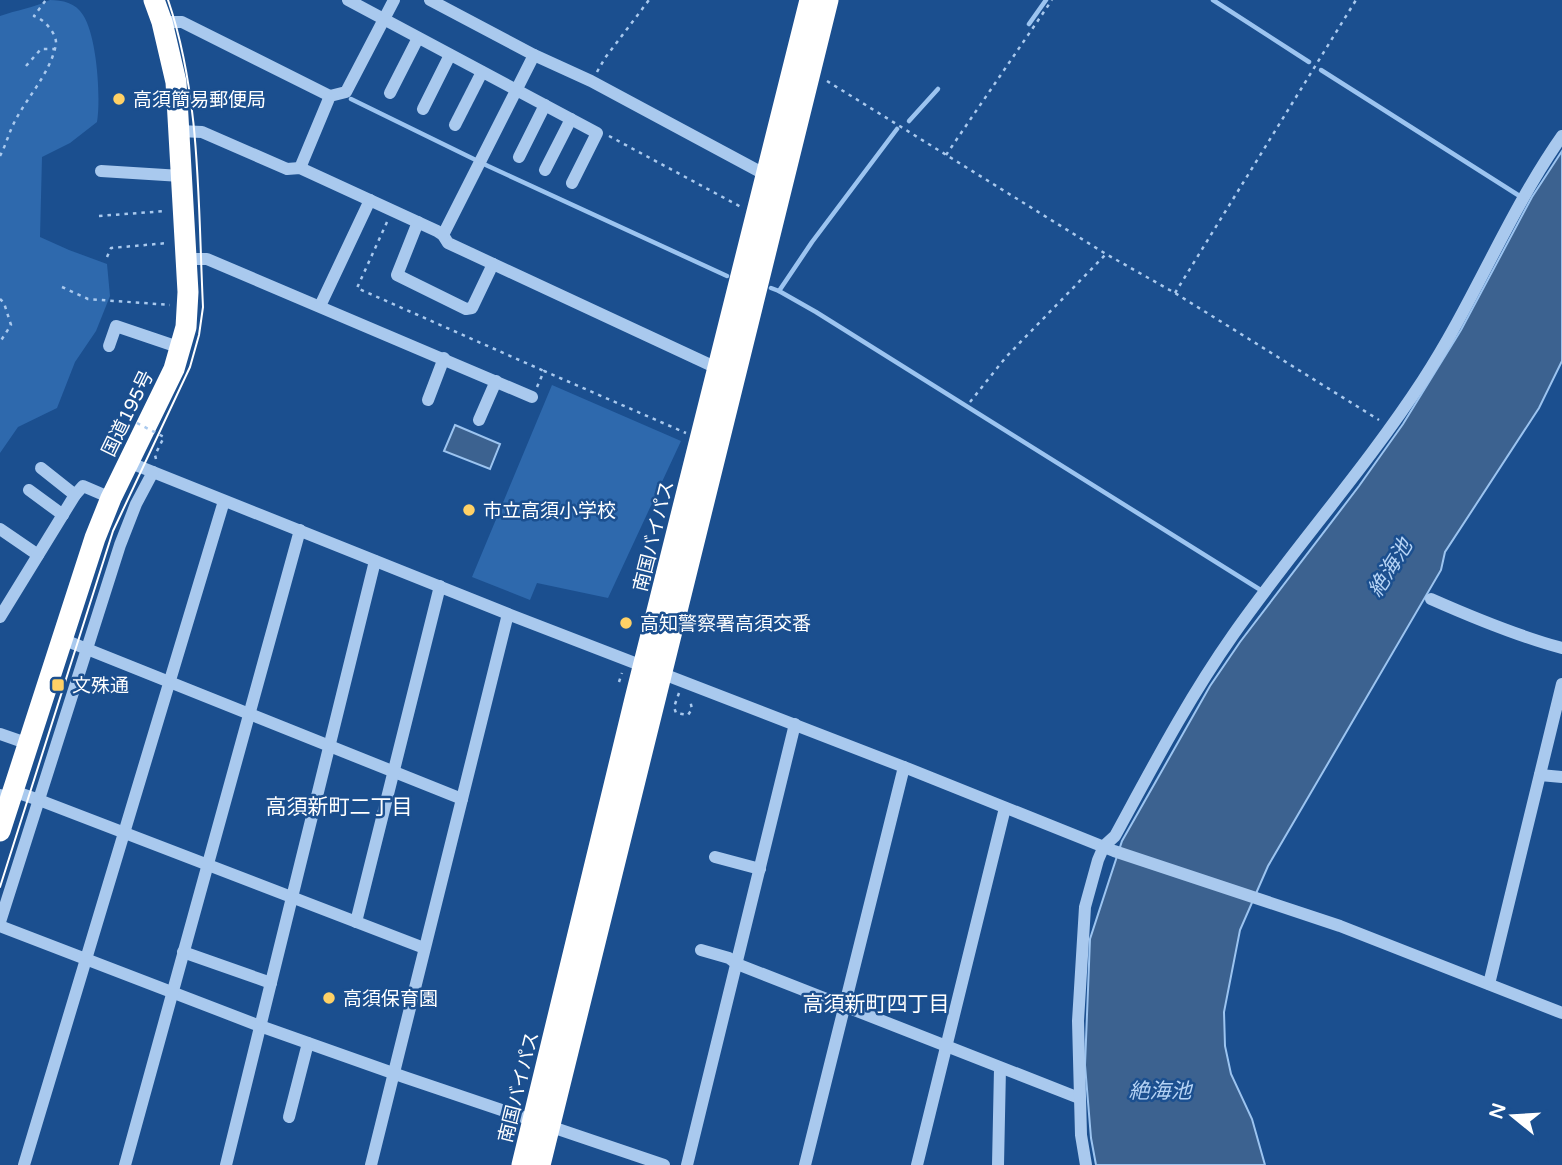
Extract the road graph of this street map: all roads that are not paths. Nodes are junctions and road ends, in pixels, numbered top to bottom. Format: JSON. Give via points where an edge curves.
{"nodes":[{"id":1,"x":154,"y":0,"type":"edge"},
{"id":2,"x":348,"y":0,"type":"edge"},
{"id":3,"x":394,"y":0,"type":"edge"},
{"id":4,"x":430,"y":0,"type":"edge"},
{"id":5,"x":810,"y":0,"type":"edge"},
{"id":6,"x":828,"y":0,"type":"edge"},
{"id":7,"x":383,"y":20,"type":"junction"},
{"id":8,"x":162,"y":22,"type":"junction"},
{"id":9,"x":418,"y":38,"type":"junction"},
{"id":10,"x":450,"y":55,"type":"junction"},
{"id":11,"x":534,"y":55,"type":"junction"},
{"id":12,"x":482,"y":72,"type":"junction"},
{"id":13,"x":516,"y":90,"type":"junction"},
{"id":14,"x":390,"y":93,"type":"dead end"},
{"id":15,"x":330,"y":96,"type":"junction"},
{"id":16,"x":545,"y":105,"type":"junction"},
{"id":17,"x":423,"y":109,"type":"dead end"},
{"id":18,"x":571,"y":119,"type":"junction"},
{"id":19,"x":455,"y":125,"type":"dead end"},
{"id":20,"x":179,"y":131,"type":"junction"},
{"id":21,"x":1562,"y":136,"type":"edge"},
{"id":22,"x":519,"y":157,"type":"dead end"},
{"id":23,"x":300,"y":168,"type":"junction"},
{"id":24,"x":545,"y":170,"type":"dead end"},
{"id":25,"x":101,"y":171,"type":"dead end"},
{"id":26,"x":181,"y":176,"type":"junction"},
{"id":27,"x":768,"y":176,"type":"junction"},
{"id":28,"x":572,"y":183,"type":"dead end"},
{"id":29,"x":370,"y":200,"type":"junction"},
{"id":30,"x":418,"y":222,"type":"junction"},
{"id":31,"x":443,"y":235,"type":"junction"},
{"id":32,"x":186,"y":250,"type":"junction"},
{"id":33,"x":493,"y":264,"type":"junction"},
{"id":34,"x":320,"y":306,"type":"junction"},
{"id":35,"x":109,"y":346,"type":"dead end"},
{"id":36,"x":181,"y":348,"type":"junction"},
{"id":37,"x":444,"y":358,"type":"junction"},
{"id":38,"x":719,"y":369,"type":"junction"},
{"id":39,"x":496,"y":382,"type":"junction"},
{"id":40,"x":532,"y":397,"type":"road end"},
{"id":41,"x":428,"y":400,"type":"dead end"},
{"id":42,"x":479,"y":420,"type":"dead end"},
{"id":43,"x":128,"y":462,"type":"junction"},
{"id":44,"x":41,"y":468,"type":"dead end"},
{"id":45,"x":153,"y":472,"type":"junction"},
{"id":46,"x":29,"y":490,"type":"dead end"},
{"id":47,"x":75,"y":495,"type":"junction"},
{"id":48,"x":111,"y":498,"type":"junction"},
{"id":49,"x":224,"y":501,"type":"junction"},
{"id":50,"x":63,"y":516,"type":"junction"},
{"id":51,"x":0,"y":529,"type":"edge"},
{"id":52,"x":300,"y":530,"type":"junction"},
{"id":53,"x":38,"y":555,"type":"junction"},
{"id":54,"x":375,"y":561,"type":"junction"},
{"id":55,"x":440,"y":586,"type":"junction"},
{"id":56,"x":1431,"y":599,"type":"dead end"},
{"id":57,"x":508,"y":614,"type":"junction"},
{"id":58,"x":0,"y":617,"type":"edge"},
{"id":59,"x":62,"y":639,"type":"junction"},
{"id":60,"x":88,"y":648,"type":"junction"},
{"id":61,"x":1562,"y":648,"type":"edge"},
{"id":62,"x":643,"y":669,"type":"junction"},
{"id":63,"x":170,"y":681,"type":"junction"},
{"id":64,"x":1562,"y":684,"type":"edge"},
{"id":65,"x":250,"y":713,"type":"junction"},
{"id":66,"x":794,"y":724,"type":"junction"},
{"id":67,"x":0,"y":734,"type":"edge"},
{"id":68,"x":29,"y":744,"type":"junction"},
{"id":69,"x":330,"y":745,"type":"junction"},
{"id":70,"x":904,"y":766,"type":"junction"},
{"id":71,"x":394,"y":771,"type":"junction"},
{"id":72,"x":1540,"y":775,"type":"junction"},
{"id":73,"x":1562,"y":777,"type":"edge"},
{"id":74,"x":6,"y":793,"type":"edge"},
{"id":75,"x":462,"y":799,"type":"junction"},
{"id":76,"x":39,"y":800,"type":"junction"},
{"id":77,"x":1005,"y":808,"type":"junction"},
{"id":78,"x":0,"y":831,"type":"edge"},
{"id":79,"x":124,"y":834,"type":"junction"},
{"id":80,"x":1109,"y":849,"type":"junction"},
{"id":81,"x":715,"y":857,"type":"dead end"},
{"id":82,"x":208,"y":865,"type":"junction"},
{"id":83,"x":760,"y":869,"type":"junction"},
{"id":84,"x":292,"y":897,"type":"junction"},
{"id":85,"x":356,"y":922,"type":"junction"},
{"id":86,"x":0,"y":924,"type":"edge"},
{"id":87,"x":424,"y":948,"type":"junction"},
{"id":88,"x":701,"y":950,"type":"dead end"},
{"id":89,"x":183,"y":952,"type":"junction"},
{"id":90,"x":86,"y":960,"type":"junction"},
{"id":91,"x":737,"y":964,"type":"junction"},
{"id":92,"x":271,"y":983,"type":"junction"},
{"id":93,"x":1489,"y":984,"type":"junction"},
{"id":94,"x":171,"y":993,"type":"junction"},
{"id":95,"x":845,"y":1007,"type":"junction"},
{"id":96,"x":1562,"y":1013,"type":"edge"},
{"id":97,"x":260,"y":1026,"type":"junction"},
{"id":98,"x":308,"y":1043,"type":"junction"},
{"id":99,"x":946,"y":1047,"type":"junction"},
{"id":100,"x":1000,"y":1069,"type":"junction"},
{"id":101,"x":394,"y":1073,"type":"junction"},
{"id":102,"x":1079,"y":1098,"type":"junction"},
{"id":103,"x":289,"y":1117,"type":"dead end"},
{"id":104,"x":542,"y":1123,"type":"junction"},
{"id":105,"x":24,"y":1165,"type":"edge"},
{"id":106,"x":125,"y":1165,"type":"edge"},
{"id":107,"x":226,"y":1165,"type":"edge"},
{"id":108,"x":371,"y":1165,"type":"edge"},
{"id":109,"x":522,"y":1165,"type":"edge"},
{"id":110,"x":540,"y":1165,"type":"edge"},
{"id":111,"x":664,"y":1165,"type":"edge"},
{"id":112,"x":687,"y":1165,"type":"edge"},
{"id":113,"x":805,"y":1165,"type":"edge"},
{"id":114,"x":916,"y":1165,"type":"edge"},
{"id":115,"x":998,"y":1165,"type":"edge"},
{"id":116,"x":1086,"y":1165,"type":"edge"}],
"edges":[{"from":1,"to":8,"type":"highway","name":"国道195号"},
{"from":2,"to":7,"type":"street"},
{"from":3,"to":7,"type":"street"},
{"from":4,"to":11,"type":"street"},
{"from":5,"to":27,"type":"highway","name":"南国バイパス"},
{"from":6,"to":62,"type":"highway","name":"南国バイパス"},
{"from":7,"to":9,"type":"street"},
{"from":7,"to":15,"type":"street","via":[[346,92]]},
{"from":8,"to":15,"type":"street","via":[[182,22]]},
{"from":8,"to":20,"type":"highway","name":"国道195号","via":[[176,82]]},
{"from":9,"to":10,"type":"street"},
{"from":9,"to":14,"type":"street"},
{"from":10,"to":12,"type":"street"},
{"from":10,"to":17,"type":"street"},
{"from":11,"to":13,"type":"street"},
{"from":11,"to":27,"type":"street"},
{"from":12,"to":13,"type":"street"},
{"from":12,"to":19,"type":"street"},
{"from":13,"to":16,"type":"street"},
{"from":13,"to":31,"type":"street"},
{"from":15,"to":23,"type":"street"},
{"from":16,"to":18,"type":"street"},
{"from":16,"to":22,"type":"street"},
{"from":18,"to":24,"type":"street"},
{"from":18,"to":28,"type":"street","via":[[597,133]]},
{"from":20,"to":23,"type":"street","via":[[202,132],[287,169]]},
{"from":20,"to":26,"type":"highway","name":"国道195号"},
{"from":21,"to":80,"type":"street","via":[[1443,348],[1391,428],[1212,665]]},
{"from":23,"to":29,"type":"street"},
{"from":25,"to":26,"type":"street"},
{"from":26,"to":32,"type":"highway","name":"国道195号"},
{"from":27,"to":38,"type":"highway","name":"南国バイパス"},
{"from":29,"to":30,"type":"street"},
{"from":29,"to":34,"type":"street"},
{"from":30,"to":31,"type":"street"},
{"from":30,"to":33,"type":"street","via":[[397,275],[466,309],[472,308]]},
{"from":31,"to":33,"type":"street","via":[[448,243]]},
{"from":32,"to":34,"type":"street"},
{"from":32,"to":36,"type":"highway","name":"国道195号","via":[[187,306]]},
{"from":33,"to":38,"type":"street"},
{"from":34,"to":37,"type":"street"},
{"from":35,"to":36,"type":"street","via":[[116,326]]},
{"from":36,"to":43,"type":"highway","name":"国道195号"},
{"from":37,"to":39,"type":"street"},
{"from":37,"to":41,"type":"street"},
{"from":38,"to":62,"type":"highway","name":"南国バイパス"},
{"from":39,"to":40,"type":"street"},
{"from":39,"to":42,"type":"street"},
{"from":43,"to":45,"type":"street"},
{"from":43,"to":48,"type":"highway","name":"国道195号"},
{"from":44,"to":47,"type":"street"},
{"from":45,"to":49,"type":"street"},
{"from":45,"to":60,"type":"street","via":[[120,545]]},
{"from":46,"to":50,"type":"street"},
{"from":47,"to":48,"type":"street","via":[[83,486]]},
{"from":47,"to":50,"type":"street"},
{"from":48,"to":59,"type":"highway","name":"国道195号"},
{"from":49,"to":52,"type":"street"},
{"from":49,"to":63,"type":"street"},
{"from":50,"to":53,"type":"street"},
{"from":51,"to":53,"type":"street"},
{"from":52,"to":54,"type":"street"},
{"from":52,"to":65,"type":"street"},
{"from":53,"to":58,"type":"street"},
{"from":54,"to":55,"type":"street"},
{"from":54,"to":69,"type":"street"},
{"from":55,"to":57,"type":"street"},
{"from":55,"to":71,"type":"street"},
{"from":56,"to":61,"type":"street"},
{"from":57,"to":62,"type":"street"},
{"from":57,"to":75,"type":"street"},
{"from":59,"to":60,"type":"street"},
{"from":59,"to":68,"type":"highway","name":"国道195号"},
{"from":60,"to":63,"type":"street"},
{"from":60,"to":76,"type":"street"},
{"from":62,"to":66,"type":"street"},
{"from":62,"to":104,"type":"highway","name":"南国バイパス"},
{"from":63,"to":65,"type":"street"},
{"from":63,"to":79,"type":"street"},
{"from":64,"to":72,"type":"street"},
{"from":65,"to":69,"type":"street"},
{"from":65,"to":82,"type":"street"},
{"from":66,"to":70,"type":"street"},
{"from":66,"to":83,"type":"street"},
{"from":67,"to":68,"type":"street"},
{"from":68,"to":74,"type":"highway","name":"国道195号"},
{"from":69,"to":71,"type":"street"},
{"from":69,"to":84,"type":"street"},
{"from":70,"to":77,"type":"street"},
{"from":70,"to":95,"type":"street"},
{"from":71,"to":75,"type":"street"},
{"from":71,"to":85,"type":"street"},
{"from":72,"to":73,"type":"street"},
{"from":72,"to":93,"type":"street"},
{"from":74,"to":76,"type":"street"},
{"from":74,"to":78,"type":"highway","name":"国道195号"},
{"from":75,"to":87,"type":"street"},
{"from":76,"to":79,"type":"street"},
{"from":76,"to":86,"type":"street"},
{"from":77,"to":80,"type":"street"},
{"from":77,"to":99,"type":"street"},
{"from":79,"to":82,"type":"street"},
{"from":79,"to":90,"type":"street"},
{"from":80,"to":93,"type":"street","via":[[1340,926]]},
{"from":80,"to":102,"type":"street","via":[[1085,907]]},
{"from":81,"to":83,"type":"street"},
{"from":82,"to":84,"type":"street"},
{"from":82,"to":89,"type":"street"},
{"from":83,"to":91,"type":"street"},
{"from":84,"to":85,"type":"street"},
{"from":84,"to":92,"type":"street"},
{"from":85,"to":87,"type":"street"},
{"from":86,"to":90,"type":"street"},
{"from":87,"to":101,"type":"street"},
{"from":88,"to":91,"type":"street"},
{"from":89,"to":92,"type":"street"},
{"from":89,"to":94,"type":"street"},
{"from":90,"to":94,"type":"street"},
{"from":90,"to":105,"type":"street"},
{"from":91,"to":95,"type":"street"},
{"from":91,"to":112,"type":"street"},
{"from":92,"to":97,"type":"street"},
{"from":93,"to":96,"type":"street"},
{"from":94,"to":97,"type":"street"},
{"from":94,"to":106,"type":"street"},
{"from":95,"to":99,"type":"street"},
{"from":95,"to":113,"type":"street"},
{"from":97,"to":98,"type":"street"},
{"from":97,"to":107,"type":"street"},
{"from":98,"to":101,"type":"street"},
{"from":98,"to":103,"type":"street"},
{"from":99,"to":100,"type":"street"},
{"from":99,"to":114,"type":"street"},
{"from":100,"to":102,"type":"street"},
{"from":100,"to":115,"type":"street"},
{"from":101,"to":104,"type":"street"},
{"from":101,"to":108,"type":"street"},
{"from":102,"to":116,"type":"street"},
{"from":104,"to":109,"type":"highway","name":"南国バイパス"},
{"from":104,"to":110,"type":"highway","name":"南国バイパス"},
{"from":104,"to":111,"type":"street"}]}
